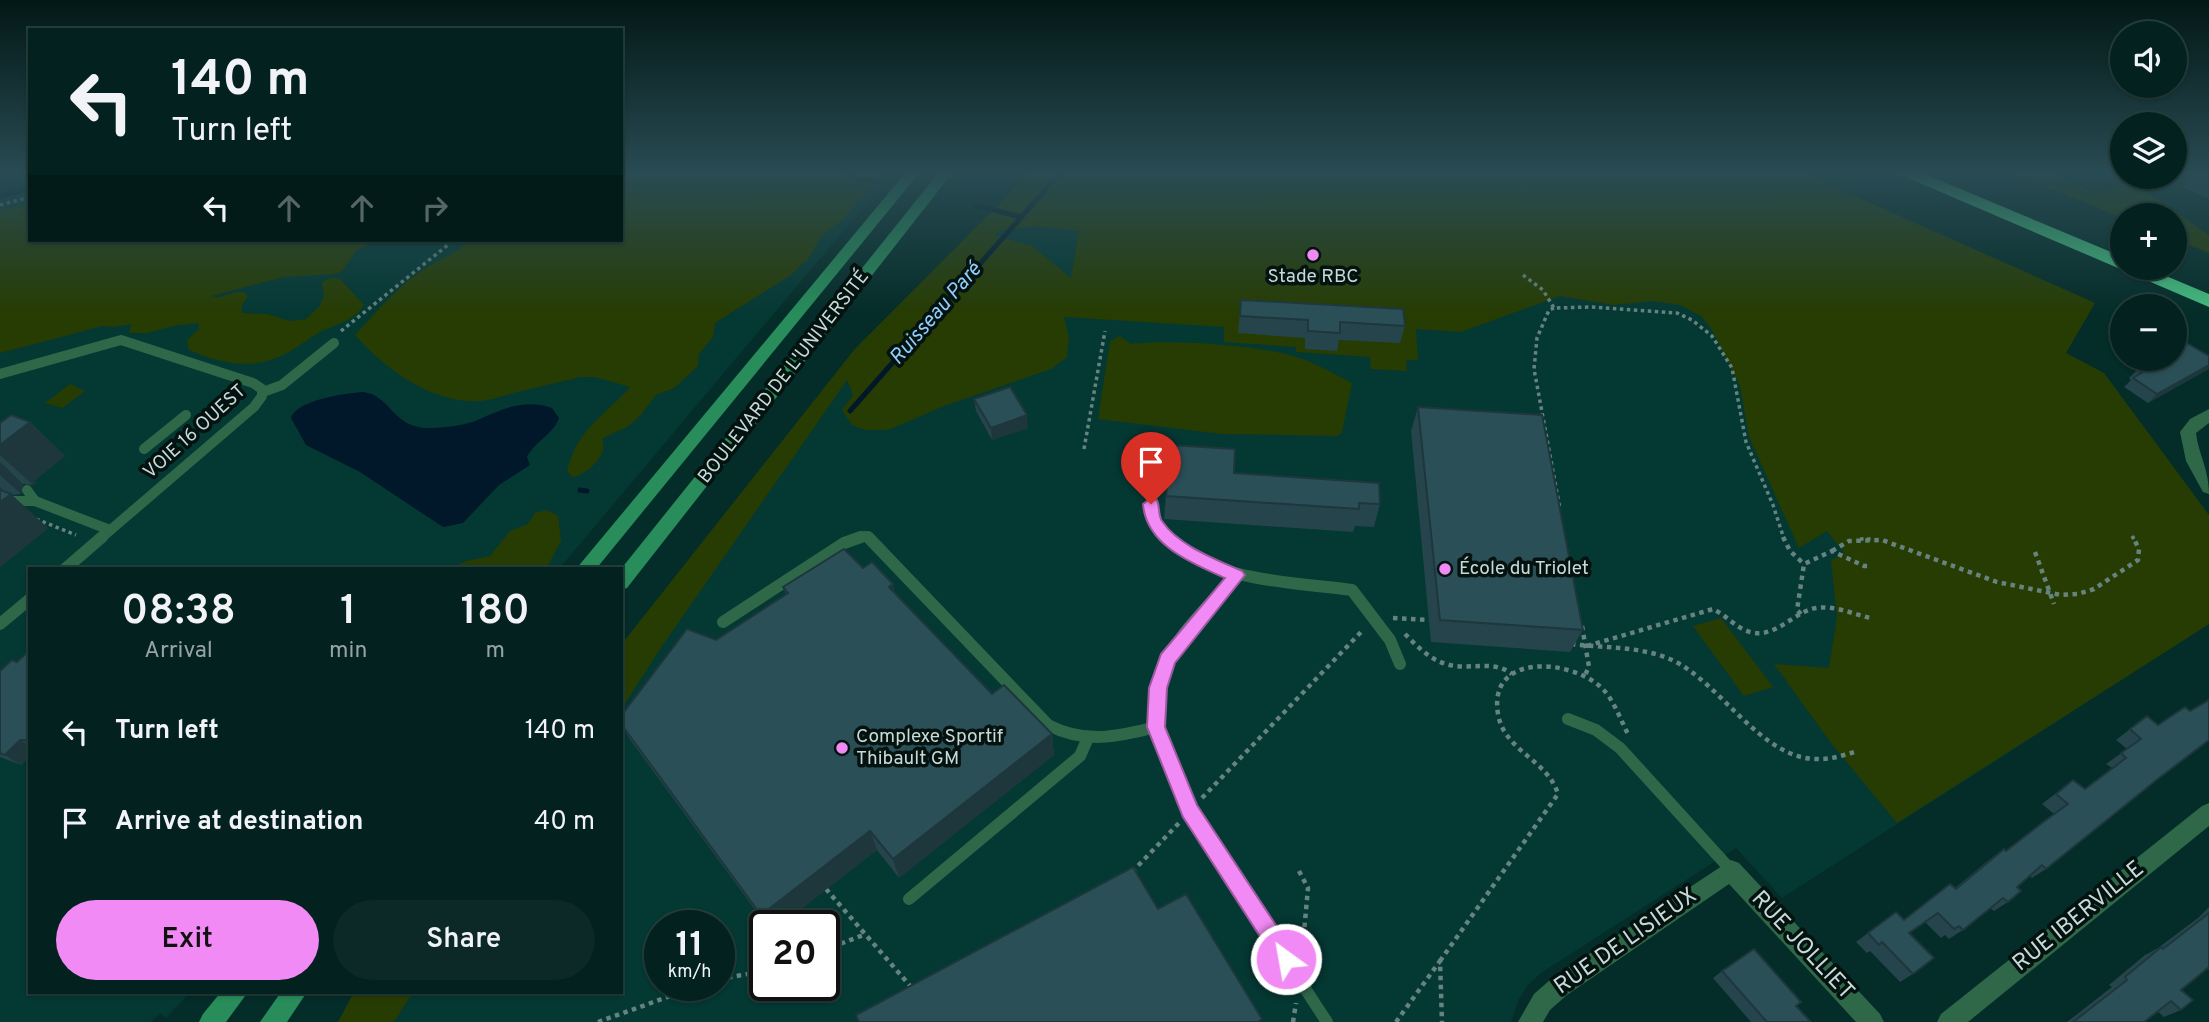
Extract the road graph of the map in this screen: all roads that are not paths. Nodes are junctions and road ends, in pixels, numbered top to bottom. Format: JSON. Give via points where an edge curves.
{"nodes":[{"id":1,"x":874,"y":220,"type":"edge"},
{"id":2,"x":908,"y":220,"type":"edge"},
{"id":3,"x":2019,"y":220,"type":"edge"},
{"id":4,"x":2053,"y":220,"type":"edge"},
{"id":5,"x":2110,"y":244,"type":"edge"},
{"id":6,"x":2110,"y":258,"type":"edge"},
{"id":7,"x":2187,"y":277,"type":"edge"},
{"id":8,"x":2160,"y":280,"type":"edge"},
{"id":9,"x":2209,"y":286,"type":"edge"},
{"id":10,"x":2209,"y":301,"type":"edge"},
{"id":11,"x":334,"y":343,"type":"road end"},
{"id":12,"x":0,"y":374,"type":"edge"},
{"id":13,"x":262,"y":393,"type":"junction"},
{"id":14,"x":186,"y":415,"type":"dead end"},
{"id":15,"x":2209,"y":415,"type":"edge"},
{"id":16,"x":144,"y":449,"type":"dead end"},
{"id":17,"x":1160,"y":456,"type":"dead end"},
{"id":18,"x":2209,"y":487,"type":"edge"},
{"id":19,"x":27,"y":490,"type":"dead end"},
{"id":20,"x":35,"y":500,"type":"junction"},
{"id":21,"x":13,"y":501,"type":"dead end"},
{"id":22,"x":110,"y":530,"type":"junction"},
{"id":23,"x":67,"y":567,"type":"edge"},
{"id":24,"x":587,"y":567,"type":"edge"},
{"id":25,"x":1237,"y":575,"type":"junction"},
{"id":26,"x":623,"y":580,"type":"edge"},
{"id":27,"x":28,"y":601,"type":"edge"},
{"id":28,"x":723,"y":622,"type":"dead end"},
{"id":29,"x":0,"y":624,"type":"edge"},
{"id":30,"x":1400,"y":664,"type":"dead end"},
{"id":31,"x":1568,"y":719,"type":"dead end"},
{"id":32,"x":1156,"y":727,"type":"junction"},
{"id":33,"x":1087,"y":740,"type":"junction"},
{"id":34,"x":2209,"y":813,"type":"edge"},
{"id":35,"x":1731,"y":870,"type":"junction"},
{"id":36,"x":909,"y":899,"type":"dead end"},
{"id":37,"x":235,"y":994,"type":"edge"},
{"id":38,"x":294,"y":994,"type":"edge"},
{"id":39,"x":211,"y":1022,"type":"edge"},
{"id":40,"x":272,"y":1022,"type":"edge"},
{"id":41,"x":1327,"y":1022,"type":"edge"},
{"id":42,"x":1531,"y":1022,"type":"edge"},
{"id":43,"x":1872,"y":1022,"type":"edge"},
{"id":44,"x":1949,"y":1022,"type":"edge"}],
"edges":[{"from":1,"to":24,"type":"main road","name":"BOULEVARD DE L'UNIVERSITÉ"},
{"from":2,"to":26,"type":"main road","name":"BOULEVARD DE L'UNIVERSITÉ"},
{"from":3,"to":6,"type":"highway"},
{"from":4,"to":5,"type":"highway"},
{"from":7,"to":9,"type":"highway"},
{"from":8,"to":10,"type":"highway"},
{"from":11,"to":13,"type":"lane","via":[[282,385]]},
{"from":12,"to":13,"type":"lane","name":"VOIE 16 OUEST","via":[[121,340],[253,383]]},
{"from":13,"to":22,"type":"lane","name":"VOIE 16 OUEST","via":[[254,407]]},
{"from":14,"to":16,"type":"lane"},
{"from":15,"to":18,"type":"street","via":[[2188,432],[2198,470]]},
{"from":17,"to":25,"type":"lane","via":[[1151,504],[1158,530],[1187,551]]},
{"from":19,"to":20,"type":"lane"},
{"from":20,"to":21,"type":"lane"},
{"from":20,"to":22,"type":"lane"},
{"from":22,"to":23,"type":"lane","name":"VOIE 16 OUEST"},
{"from":25,"to":30,"type":"lane","via":[[1352,590],[1396,649]]},
{"from":25,"to":32,"type":"lane","via":[[1168,660],[1158,688]]},
{"from":27,"to":29,"type":"lane"},
{"from":28,"to":33,"type":"lane","via":[[844,543],[865,536],[1048,725]]},
{"from":31,"to":35,"type":"lane","via":[[1605,734]]},
{"from":32,"to":33,"type":"lane"},
{"from":32,"to":41,"type":"lane","via":[[1190,810]]},
{"from":33,"to":36,"type":"lane","via":[[1080,756]]},
{"from":34,"to":44,"type":"street","name":"RUE IBERVILLE"},
{"from":35,"to":42,"type":"street","name":"RUE DE LISIEUX","via":[[1559,988],[1542,1002]]},
{"from":35,"to":43,"type":"street","name":"RUE JOLLIET"},
{"from":37,"to":39,"type":"main road"},
{"from":38,"to":40,"type":"main road"}]}
